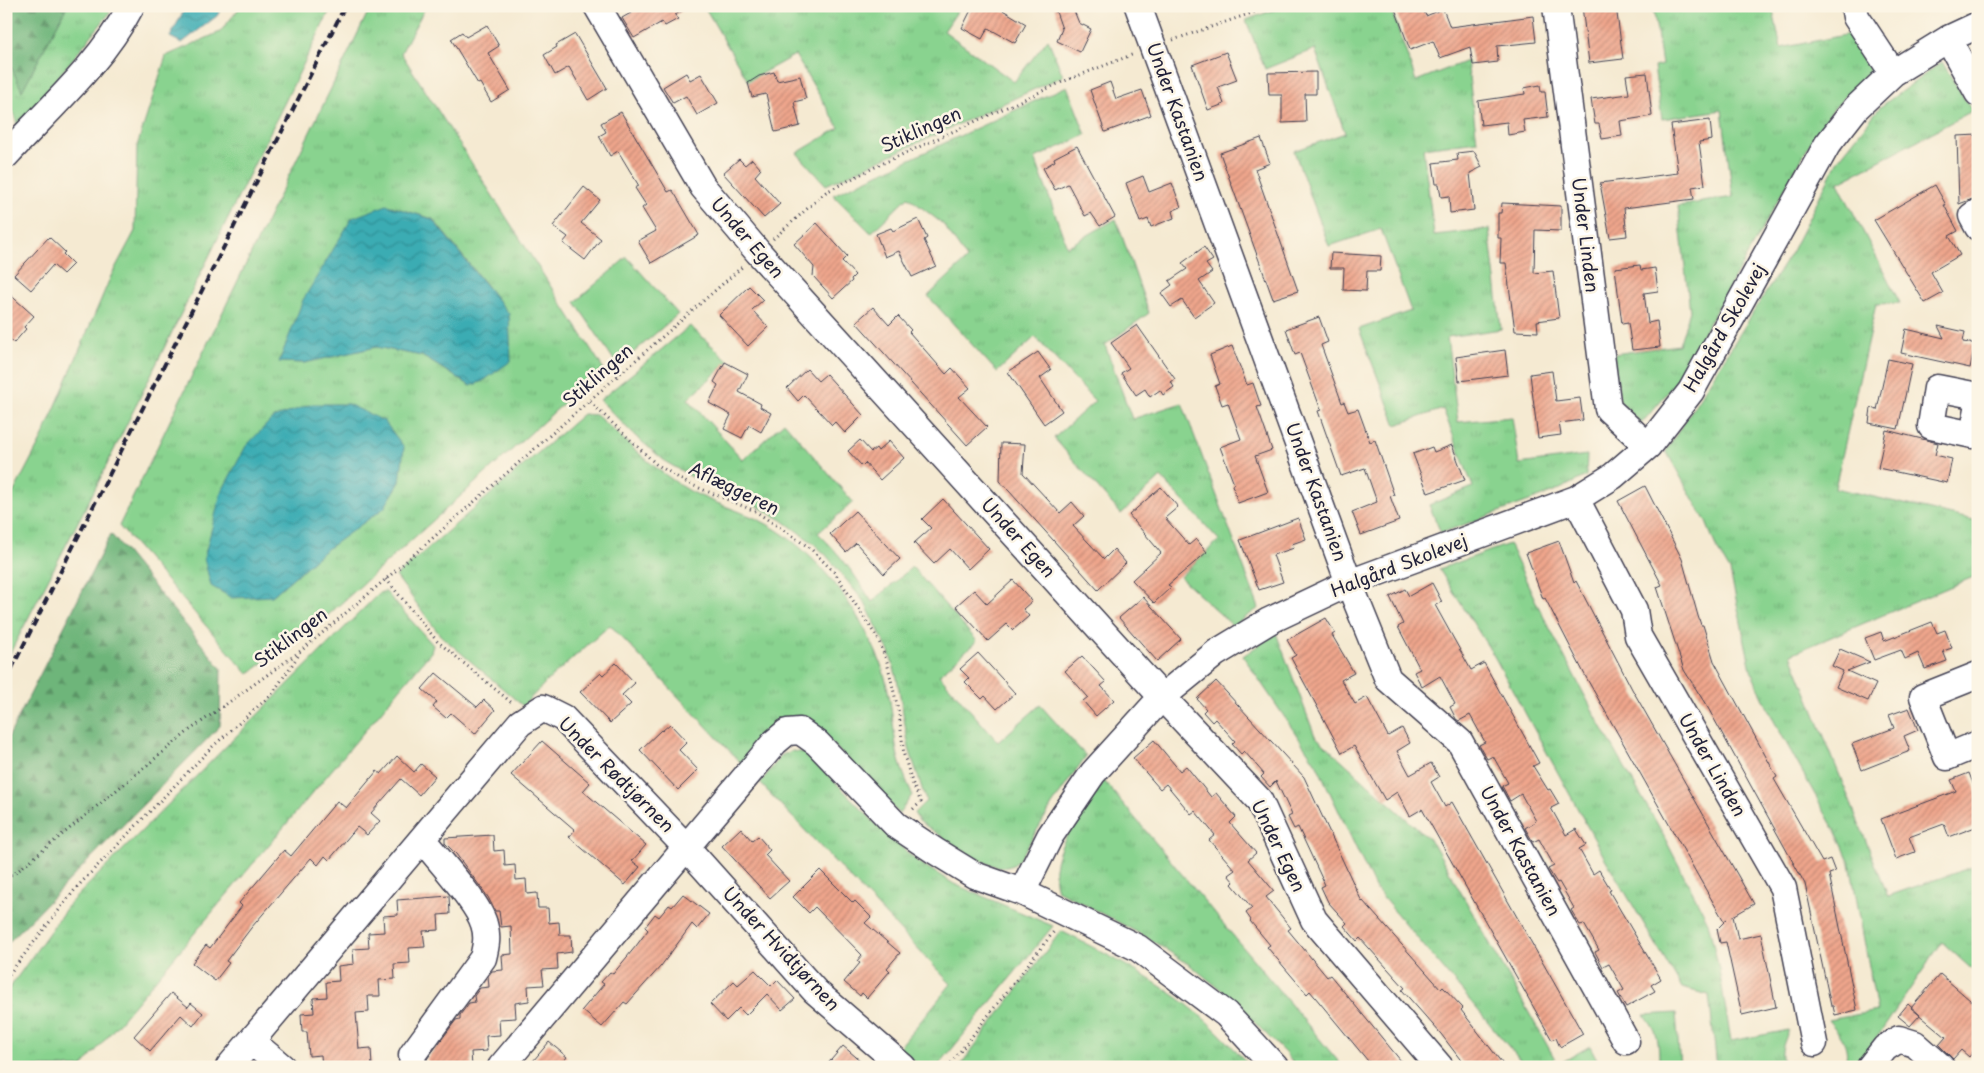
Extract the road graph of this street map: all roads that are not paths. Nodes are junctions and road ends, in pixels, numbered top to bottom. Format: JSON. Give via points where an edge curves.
{"nodes":[{"id":1,"x":131,"y":6,"type":"edge"},
{"id":2,"x":597,"y":6,"type":"edge"},
{"id":3,"x":1138,"y":6,"type":"edge"},
{"id":4,"x":1556,"y":6,"type":"edge"},
{"id":5,"x":1854,"y":6,"type":"edge"},
{"id":6,"x":1978,"y":25,"type":"edge"},
{"id":7,"x":1948,"y":39,"type":"junction"},
{"id":8,"x":1893,"y":73,"type":"junction"},
{"id":9,"x":1978,"y":93,"type":"edge"},
{"id":10,"x":6,"y":155,"type":"edge"},
{"id":11,"x":1978,"y":212,"type":"edge"},
{"id":12,"x":1978,"y":227,"type":"edge"},
{"id":13,"x":1978,"y":396,"type":"edge"},
{"id":14,"x":1978,"y":409,"type":"edge"},
{"id":15,"x":1648,"y":446,"type":"junction"},
{"id":16,"x":1576,"y":499,"type":"junction"},
{"id":17,"x":1350,"y":583,"type":"junction"},
{"id":18,"x":1978,"y":675,"type":"edge"},
{"id":19,"x":1162,"y":697,"type":"junction"},
{"id":20,"x":1978,"y":744,"type":"edge"},
{"id":21,"x":422,"y":839,"type":"junction"},
{"id":22,"x":686,"y":847,"type":"junction"},
{"id":23,"x":1022,"y":892,"type":"junction"},
{"id":24,"x":251,"y":1041,"type":"junction"},
{"id":25,"x":1626,"y":1041,"type":"dead end"},
{"id":26,"x":1814,"y":1043,"type":"dead end"},
{"id":27,"x":229,"y":1067,"type":"edge"},
{"id":28,"x":282,"y":1067,"type":"edge"},
{"id":29,"x":413,"y":1067,"type":"edge"},
{"id":30,"x":501,"y":1067,"type":"edge"},
{"id":31,"x":902,"y":1067,"type":"edge"},
{"id":32,"x":1275,"y":1067,"type":"edge"},
{"id":33,"x":1440,"y":1067,"type":"edge"},
{"id":34,"x":1870,"y":1067,"type":"edge"},
{"id":35,"x":1941,"y":1067,"type":"edge"}],
"edges":[{"from":1,"to":10,"type":"street","via":[[87,69]]},
{"from":2,"to":19,"type":"street","name":"Under Egen","via":[[703,187],[758,252]]},
{"from":3,"to":17,"type":"street","name":"Under Kastanien"},
{"from":4,"to":15,"type":"street","name":"Under Linden","via":[[1608,409]]},
{"from":5,"to":8,"type":"street","via":[[1856,18]]},
{"from":6,"to":7,"type":"street","name":"Halgård Skolevej"},
{"from":7,"to":8,"type":"street","name":"Halgård Skolevej"},
{"from":7,"to":9,"type":"street"},
{"from":8,"to":15,"type":"street","name":"Halgård Skolevej","via":[[1856,108],[1827,145],[1691,391]]},
{"from":11,"to":12,"type":"street","via":[[1972,216]]},
{"from":13,"to":14,"type":"street","via":[[1937,388],[1930,426],[1973,435]]},
{"from":15,"to":16,"type":"street","name":"Halgård Skolevej","via":[[1613,476]]},
{"from":16,"to":17,"type":"street","name":"Halgård Skolevej"},
{"from":16,"to":26,"type":"street","name":"Under Linden","via":[[1634,610],[1638,636],[1783,888]]},
{"from":17,"to":19,"type":"street","name":"Halgård Skolevej","via":[[1269,621],[1216,653]]},
{"from":17,"to":25,"type":"street","name":"Under Kastanien","via":[[1388,679],[1460,742]]},
{"from":18,"to":20,"type":"street","via":[[1923,697],[1947,757]]},
{"from":19,"to":23,"type":"street","name":"Halgård Skolevej","via":[[1093,773],[1050,836]]},
{"from":19,"to":33,"type":"street","name":"Under Egen","via":[[1259,800],[1314,920]]},
{"from":21,"to":22,"type":"street","name":"Under Rødtjørnen","via":[[520,723],[543,708],[562,718]]},
{"from":21,"to":24,"type":"street"},
{"from":21,"to":29,"type":"street","via":[[473,903],[484,922],[487,942],[483,958],[412,1055]]},
{"from":22,"to":23,"type":"street","via":[[775,742],[788,732],[800,731],[817,743],[896,825],[974,875]]},
{"from":22,"to":30,"type":"street"},
{"from":22,"to":31,"type":"street","name":"Under Hvidtjørnen","via":[[815,991]]},
{"from":23,"to":32,"type":"street","via":[[1138,948],[1226,1014]]},
{"from":24,"to":27,"type":"street"},
{"from":24,"to":28,"type":"street"},
{"from":34,"to":35,"type":"street","via":[[1885,1048],[1899,1039],[1915,1044]]}]}
